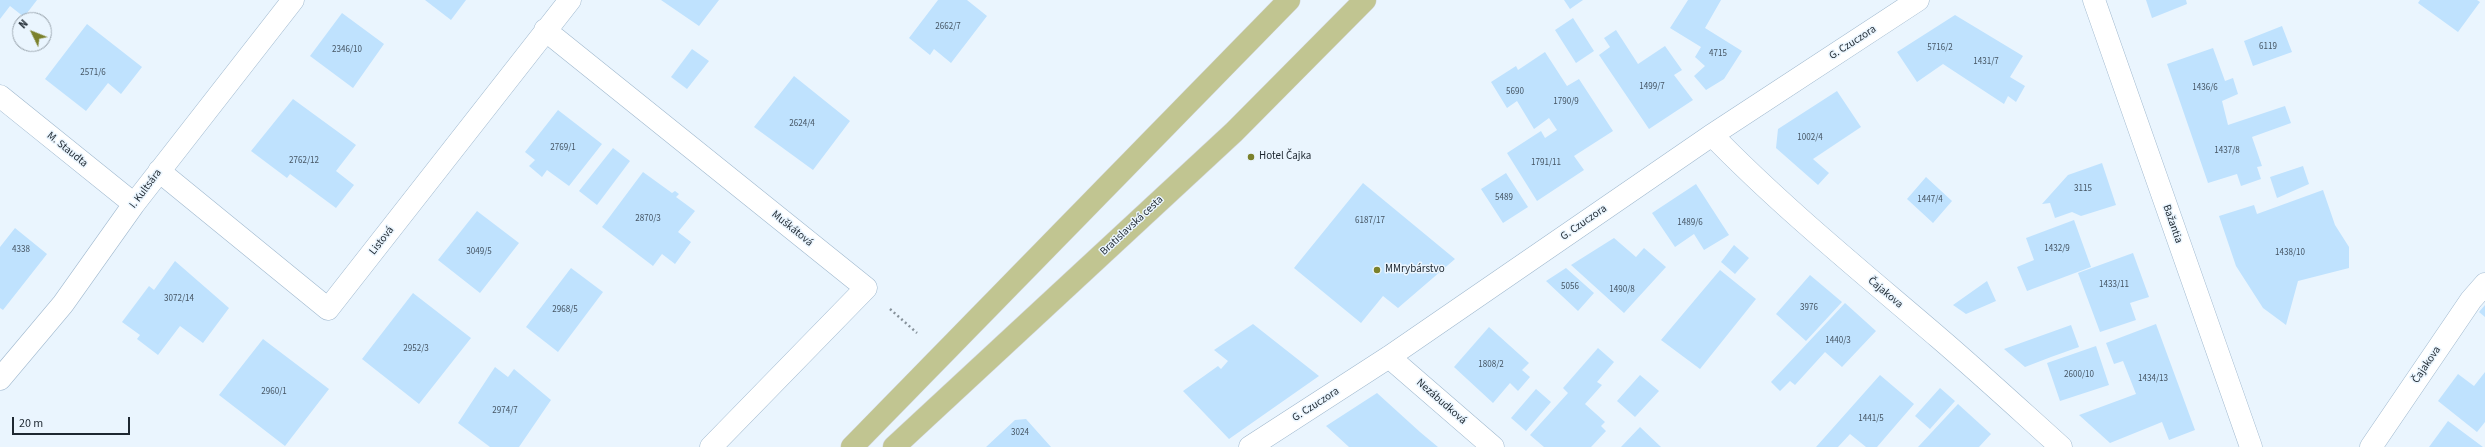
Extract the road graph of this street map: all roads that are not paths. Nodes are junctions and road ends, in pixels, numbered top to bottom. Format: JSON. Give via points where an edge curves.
{"nodes":[{"id":1,"x":293,"y":0,"type":"edge"},
{"id":2,"x":570,"y":0,"type":"edge"},
{"id":3,"x":1289,"y":0,"type":"edge"},
{"id":4,"x":1364,"y":0,"type":"edge"},
{"id":5,"x":1918,"y":0,"type":"edge"},
{"id":6,"x":2094,"y":0,"type":"edge"},
{"id":7,"x":545,"y":30,"type":"junction"},
{"id":8,"x":0,"y":96,"type":"edge"},
{"id":9,"x":1712,"y":135,"type":"junction"},
{"id":10,"x":159,"y":171,"type":"junction"},
{"id":11,"x":134,"y":204,"type":"junction"},
{"id":12,"x":2485,"y":284,"type":"edge"},
{"id":13,"x":1389,"y":357,"type":"junction"},
{"id":14,"x":0,"y":379,"type":"edge"},
{"id":15,"x":711,"y":447,"type":"edge"},
{"id":16,"x":852,"y":447,"type":"edge"},
{"id":17,"x":894,"y":447,"type":"edge"},
{"id":18,"x":1250,"y":447,"type":"edge"},
{"id":19,"x":1493,"y":447,"type":"edge"},
{"id":20,"x":2061,"y":447,"type":"edge"},
{"id":21,"x":2251,"y":447,"type":"edge"},
{"id":22,"x":2371,"y":447,"type":"edge"}],
"edges":[{"from":1,"to":10,"type":"street","name":"I. Kultsára"},
{"from":2,"to":7,"type":"street","name":"Listová"},
{"from":3,"to":16,"type":"main road"},
{"from":4,"to":17,"type":"main road","name":"Bratislavská cesta","via":[[1234,132]]},
{"from":5,"to":9,"type":"street","name":"G. Czuczora"},
{"from":6,"to":21,"type":"street","name":"Bažantia"},
{"from":7,"to":10,"type":"street","name":"Listová","via":[[328,310]]},
{"from":7,"to":15,"type":"street","name":"Muškátová","via":[[866,288]]},
{"from":8,"to":11,"type":"street","name":"M. Staudta"},
{"from":9,"to":13,"type":"street","name":"G. Czuczora"},
{"from":9,"to":20,"type":"street","name":"Čajakova","via":[[1750,174],[1832,248],[1940,339]]},
{"from":10,"to":11,"type":"street","name":"I. Kultsára"},
{"from":11,"to":14,"type":"street","name":"I. Kultsára","via":[[63,304]]},
{"from":12,"to":22,"type":"street","name":"Čajakova","via":[[2467,306]]},
{"from":13,"to":18,"type":"street","name":"G. Czuczora"},
{"from":13,"to":19,"type":"street","name":"Nezábudková"}]}
